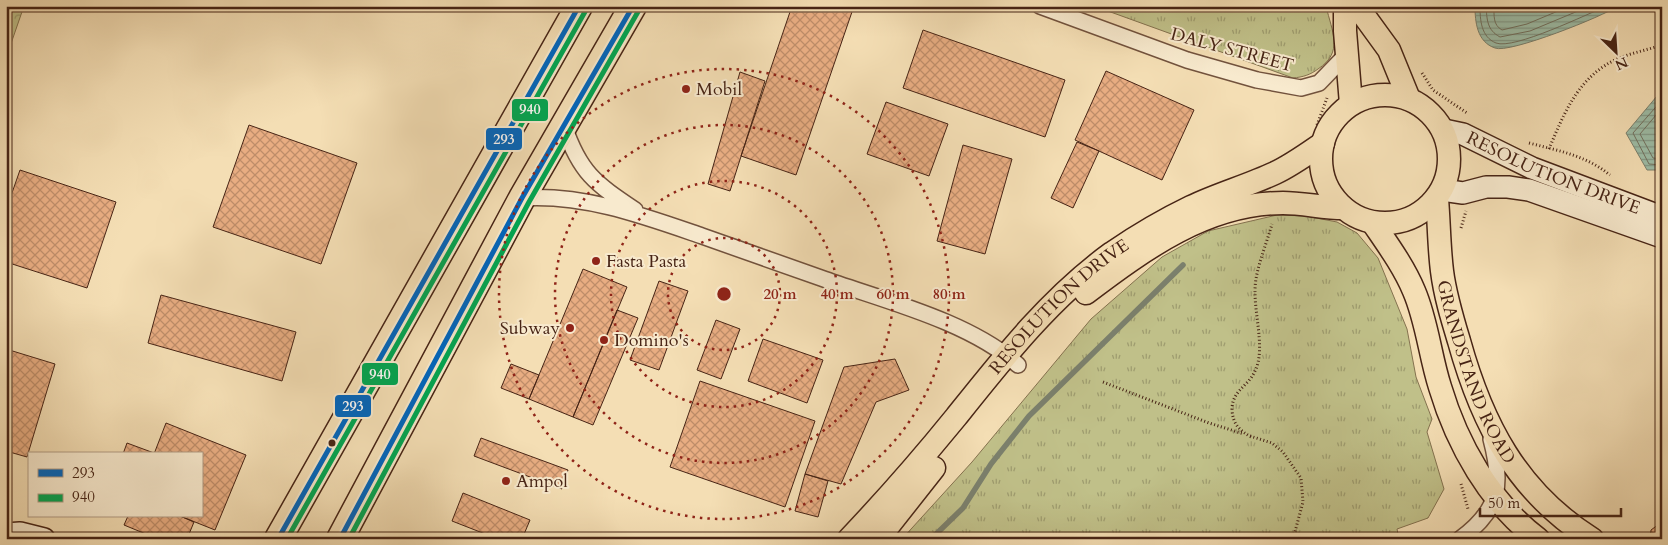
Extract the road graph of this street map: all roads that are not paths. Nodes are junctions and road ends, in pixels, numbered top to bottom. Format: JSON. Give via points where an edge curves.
{"nodes":[{"id":1,"x":579,"y":6,"type":"edge"},
{"id":2,"x":633,"y":6,"type":"edge"},
{"id":3,"x":1040,"y":6,"type":"edge"},
{"id":4,"x":1345,"y":6,"type":"edge"},
{"id":5,"x":1357,"y":6,"type":"edge"},
{"id":6,"x":1348,"y":53,"type":"junction"},
{"id":7,"x":1409,"y":99,"type":"junction"},
{"id":8,"x":1352,"y":104,"type":"junction"},
{"id":9,"x":564,"y":126,"type":"junction"},
{"id":10,"x":1444,"y":130,"type":"junction"},
{"id":11,"x":1319,"y":135,"type":"junction"},
{"id":12,"x":1439,"y":194,"type":"junction"},
{"id":13,"x":522,"y":198,"type":"junction"},
{"id":14,"x":1343,"y":208,"type":"junction"},
{"id":15,"x":643,"y":215,"type":"junction"},
{"id":16,"x":1662,"y":218,"type":"edge"},
{"id":17,"x":1373,"y":223,"type":"junction"},
{"id":18,"x":1662,"y":237,"type":"edge"},
{"id":19,"x":1012,"y":360,"type":"junction"},
{"id":20,"x":1485,"y":418,"type":"junction"},
{"id":21,"x":1495,"y":499,"type":"junction"},
{"id":22,"x":6,"y":534,"type":"edge"},
{"id":23,"x":44,"y":539,"type":"edge"},
{"id":24,"x":278,"y":539,"type":"edge"},
{"id":25,"x":340,"y":539,"type":"edge"},
{"id":26,"x":849,"y":539,"type":"edge"},
{"id":27,"x":878,"y":539,"type":"edge"},
{"id":28,"x":1460,"y":539,"type":"edge"},
{"id":29,"x":1538,"y":539,"type":"edge"},
{"id":30,"x":1592,"y":539,"type":"edge"}],
"edges":[{"from":1,"to":24,"type":"highway"},
{"from":2,"to":9,"type":"highway"},
{"from":3,"to":6,"type":"street","name":"DALY STREET","via":[[1187,60],[1257,80],[1301,88],[1319,83]]},
{"from":4,"to":6,"type":"main road"},
{"from":5,"to":7,"type":"main road","via":[[1389,50],[1405,64]]},
{"from":6,"to":8,"type":"main road"},
{"from":7,"to":8,"type":"main road","via":[[1370,96]]},
{"from":7,"to":10,"type":"main road","via":[[1423,106]]},
{"from":8,"to":11,"type":"main road"},
{"from":9,"to":13,"type":"highway"},
{"from":9,"to":15,"type":"street","via":[[576,157],[588,176]]},
{"from":10,"to":12,"type":"main road","via":[[1450,160],[1448,176]]},
{"from":10,"to":16,"type":"street","name":"RESOLUTION DRIVE","via":[[1464,134],[1532,168]]},
{"from":11,"to":14,"type":"main road","via":[[1324,180]]},
{"from":11,"to":19,"type":"main road","name":"RESOLUTION DRIVE","via":[[1297,162],[1191,207],[1128,243],[1058,298]]},
{"from":12,"to":17,"type":"main road","via":[[1424,211],[1408,219]]},
{"from":12,"to":18,"type":"street","name":"RESOLUTION DRIVE","via":[[1464,193],[1486,187],[1529,190]]},
{"from":12,"to":20,"type":"main road","name":"GRANDSTAND ROAD","via":[[1442,271],[1471,385]]},
{"from":13,"to":15,"type":"street","via":[[549,196],[575,199]]},
{"from":13,"to":25,"type":"highway"},
{"from":14,"to":17,"type":"main road"},
{"from":14,"to":19,"type":"main road","name":"RESOLUTION DRIVE","via":[[1283,203],[1233,208],[1178,231],[1085,294]]},
{"from":15,"to":19,"type":"street","via":[[948,323]]},
{"from":17,"to":21,"type":"main road","name":"GRANDSTAND ROAD","via":[[1397,257],[1415,292],[1440,388],[1459,435]]},
{"from":19,"to":26,"type":"main road","name":"RESOLUTION DRIVE"},
{"from":19,"to":27,"type":"main road","name":"RESOLUTION DRIVE"},
{"from":20,"to":21,"type":"street","via":[[1499,480]]},
{"from":20,"to":30,"type":"main road","name":"GRANDSTAND ROAD","via":[[1525,483],[1552,509]]},
{"from":21,"to":28,"type":"street","via":[[1477,526]]},
{"from":21,"to":29,"type":"main road","name":"GRANDSTAND ROAD"},
{"from":22,"to":23,"type":"street"}]}
